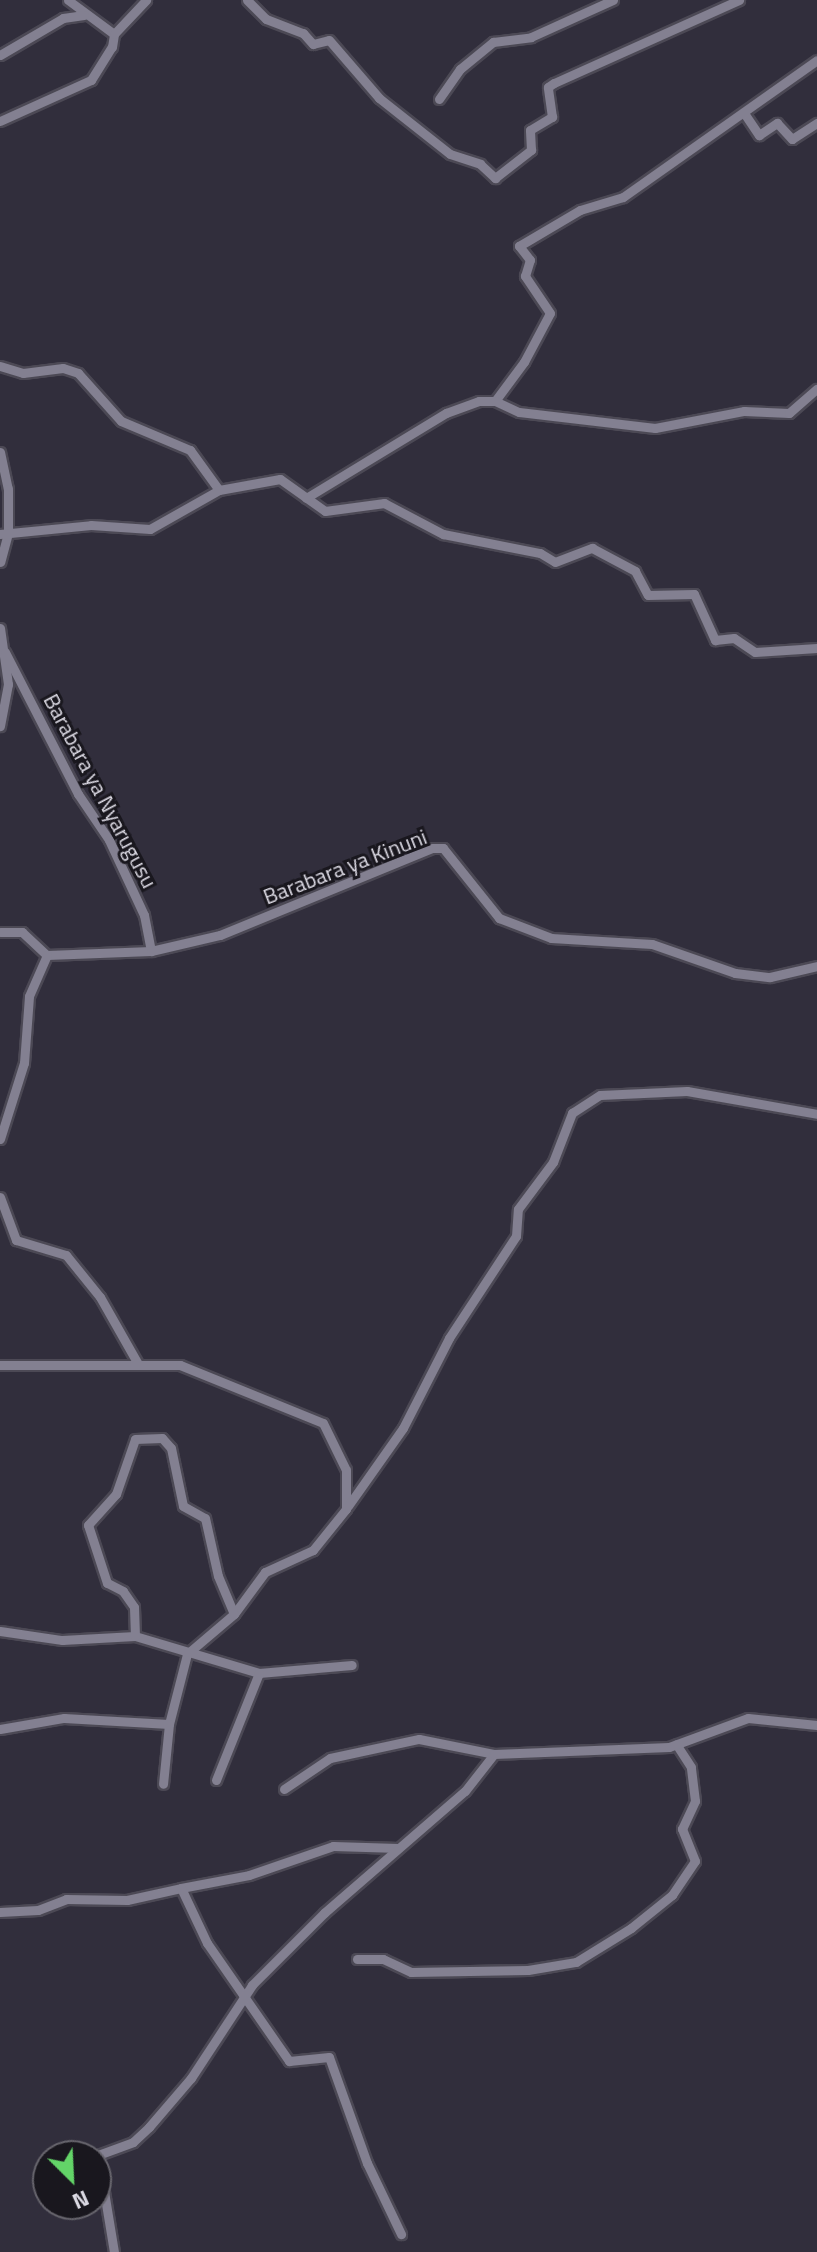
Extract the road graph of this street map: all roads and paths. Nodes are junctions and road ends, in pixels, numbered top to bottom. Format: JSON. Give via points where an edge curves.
{"nodes":[{"id":1,"x":68,"y":0,"type":"edge"},
{"id":2,"x":146,"y":0,"type":"edge"},
{"id":3,"x":247,"y":0,"type":"edge"},
{"id":4,"x":613,"y":0,"type":"edge"},
{"id":5,"x":739,"y":0,"type":"edge"},
{"id":6,"x":84,"y":15,"type":"junction"},
{"id":7,"x":114,"y":34,"type":"junction"},
{"id":8,"x":0,"y":55,"type":"edge"},
{"id":9,"x":817,"y":60,"type":"edge"},
{"id":10,"x":439,"y":99,"type":"dead end"},
{"id":11,"x":744,"y":113,"type":"junction"},
{"id":12,"x":0,"y":121,"type":"edge"},
{"id":13,"x":817,"y":123,"type":"edge"},
{"id":14,"x":0,"y":366,"type":"edge"},
{"id":15,"x":817,"y":389,"type":"edge"},
{"id":16,"x":495,"y":401,"type":"junction"},
{"id":17,"x":0,"y":452,"type":"edge"},
{"id":18,"x":219,"y":490,"type":"junction"},
{"id":19,"x":306,"y":498,"type":"junction"},
{"id":20,"x":4,"y":534,"type":"edge"},
{"id":21,"x":0,"y":562,"type":"edge"},
{"id":22,"x":0,"y":628,"type":"edge"},
{"id":23,"x":817,"y":648,"type":"edge"},
{"id":24,"x":5,"y":652,"type":"junction"},
{"id":25,"x":0,"y":726,"type":"edge"},
{"id":26,"x":0,"y":932,"type":"edge"},
{"id":27,"x":151,"y":951,"type":"junction"},
{"id":28,"x":47,"y":955,"type":"junction"},
{"id":29,"x":817,"y":966,"type":"edge"},
{"id":30,"x":817,"y":1114,"type":"edge"},
{"id":31,"x":0,"y":1139,"type":"edge"},
{"id":32,"x":0,"y":1197,"type":"edge"},
{"id":33,"x":138,"y":1364,"type":"junction"},
{"id":34,"x":0,"y":1365,"type":"edge"},
{"id":35,"x":346,"y":1509,"type":"junction"},
{"id":36,"x":234,"y":1614,"type":"junction"},
{"id":37,"x":0,"y":1631,"type":"edge"},
{"id":38,"x":135,"y":1636,"type":"junction"},
{"id":39,"x":187,"y":1654,"type":"junction"},
{"id":40,"x":352,"y":1665,"type":"dead end"},
{"id":41,"x":259,"y":1673,"type":"junction"},
{"id":42,"x":169,"y":1724,"type":"junction"},
{"id":43,"x":817,"y":1725,"type":"edge"},
{"id":44,"x":0,"y":1729,"type":"edge"},
{"id":45,"x":676,"y":1744,"type":"junction"},
{"id":46,"x":494,"y":1754,"type":"junction"},
{"id":47,"x":216,"y":1780,"type":"dead end"},
{"id":48,"x":163,"y":1784,"type":"dead end"},
{"id":49,"x":284,"y":1789,"type":"dead end"},
{"id":50,"x":401,"y":1847,"type":"junction"},
{"id":51,"x":181,"y":1888,"type":"junction"},
{"id":52,"x":0,"y":1912,"type":"edge"},
{"id":53,"x":357,"y":1959,"type":"dead end"},
{"id":54,"x":243,"y":1998,"type":"junction"},
{"id":55,"x":401,"y":2234,"type":"dead end"},
{"id":56,"x":114,"y":2252,"type":"edge"}],
"edges":[{"from":1,"to":6,"type":"street"},
{"from":2,"to":7,"type":"street"},
{"from":3,"to":5,"type":"street","via":[[266,19],[303,33],[313,44],[329,40],[379,98],[450,154],[480,164],[495,178],[531,150],[530,130],[552,117],[548,87]]},
{"from":4,"to":10,"type":"street","via":[[531,37],[493,42],[460,69]]},
{"from":6,"to":7,"type":"street"},
{"from":6,"to":8,"type":"street","via":[[63,18]]},
{"from":7,"to":12,"type":"street","via":[[112,47],[91,80]]},
{"from":9,"to":11,"type":"street"},
{"from":11,"to":13,"type":"street","via":[[759,135],[777,123],[792,139]]},
{"from":11,"to":16,"type":"street","via":[[623,197],[580,210],[519,246],[530,260],[525,276],[550,313]]},
{"from":14,"to":18,"type":"street","via":[[23,373],[63,368],[78,373],[121,421],[190,450]]},
{"from":15,"to":16,"type":"street","via":[[789,413],[744,411],[655,428],[519,412]]},
{"from":16,"to":19,"type":"street","via":[[446,413]]},
{"from":17,"to":20,"type":"street","via":[[8,489]]},
{"from":18,"to":19,"type":"street","via":[[280,479]]},
{"from":18,"to":20,"type":"street","via":[[150,529],[91,525]]},
{"from":19,"to":23,"type":"street","via":[[329,511],[384,503],[443,534],[540,553],[555,562],[592,548],[635,571],[648,595],[694,594],[715,640],[734,638],[755,652]]},
{"from":20,"to":21,"type":"street"},
{"from":22,"to":24,"type":"street","name":"Barabara ya Nyarugusu"},
{"from":24,"to":25,"type":"street","name":"Barabara ya Nyarugusu","via":[[8,684]]},
{"from":24,"to":27,"type":"street","name":"Barabara ya Nyarugusu","via":[[38,707],[78,794],[109,840],[144,915]]},
{"from":26,"to":28,"type":"street","via":[[22,932]]},
{"from":27,"to":28,"type":"street","name":"Barabara ya Kinuni"},
{"from":27,"to":29,"type":"street","name":"Barabara ya Kinuni","via":[[242,927],[432,848],[451,853],[499,918],[551,938],[652,944],[735,973],[770,977]]},
{"from":28,"to":31,"type":"street","via":[[29,996],[24,1063]]},
{"from":30,"to":35,"type":"street","via":[[687,1091],[600,1095],[572,1113],[553,1162],[518,1209],[516,1236],[449,1338],[403,1428]]},
{"from":32,"to":33,"type":"street","via":[[16,1240],[66,1255],[100,1297]]},
{"from":33,"to":34,"type":"street"},
{"from":33,"to":35,"type":"street","via":[[180,1365],[323,1423],[346,1470]]},
{"from":35,"to":36,"type":"street","via":[[313,1550],[265,1572]]},
{"from":36,"to":38,"type":"street","via":[[218,1576],[205,1518],[183,1506],[171,1448],[162,1438],[135,1439],[116,1494],[88,1525],[107,1583],[123,1591],[134,1607]]},
{"from":36,"to":39,"type":"street"},
{"from":37,"to":38,"type":"street","via":[[62,1640]]},
{"from":38,"to":39,"type":"street"},
{"from":39,"to":41,"type":"street"},
{"from":39,"to":42,"type":"street"},
{"from":40,"to":41,"type":"street"},
{"from":41,"to":47,"type":"street"},
{"from":42,"to":44,"type":"street","via":[[64,1718]]},
{"from":42,"to":48,"type":"street"},
{"from":43,"to":45,"type":"street","via":[[748,1718]]},
{"from":45,"to":46,"type":"street"},
{"from":45,"to":53,"type":"street","via":[[691,1767],[695,1801],[682,1829],[695,1861],[672,1895],[631,1928],[576,1962],[528,1970],[411,1972],[383,1959]]},
{"from":46,"to":49,"type":"street","via":[[419,1739],[330,1758]]},
{"from":46,"to":50,"type":"street","via":[[465,1791]]},
{"from":50,"to":51,"type":"street","via":[[333,1846],[249,1875]]},
{"from":50,"to":54,"type":"street","via":[[324,1913]]},
{"from":51,"to":52,"type":"street","via":[[127,1900],[66,1899],[38,1910]]},
{"from":51,"to":54,"type":"street","via":[[207,1943]]},
{"from":54,"to":55,"type":"street","via":[[289,2061],[329,2057],[367,2163]]},
{"from":54,"to":56,"type":"street","via":[[191,2078],[149,2127],[133,2142],[98,2155]]}]}
